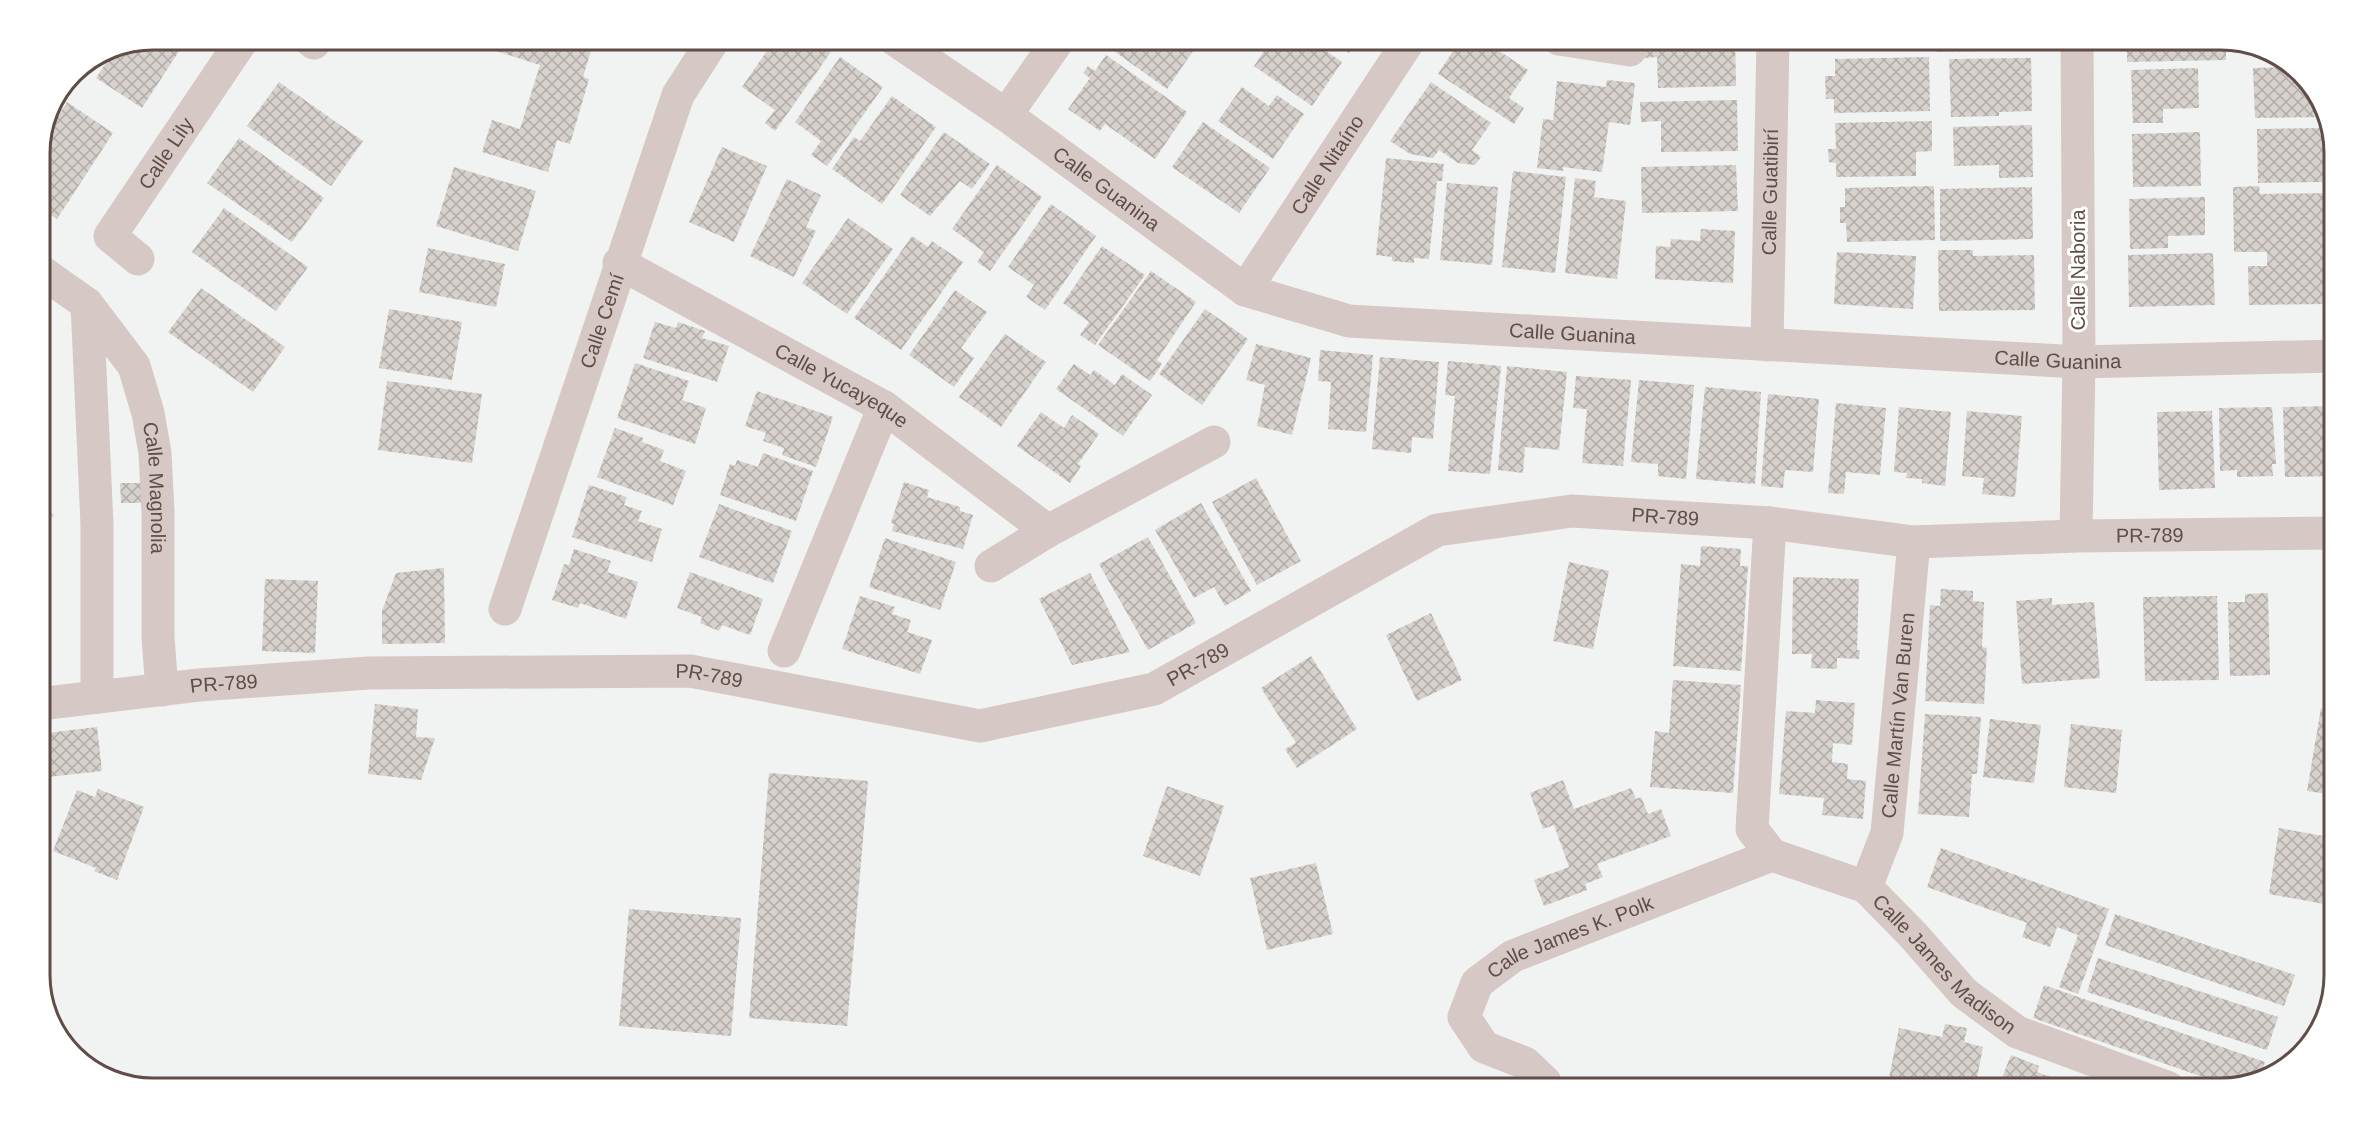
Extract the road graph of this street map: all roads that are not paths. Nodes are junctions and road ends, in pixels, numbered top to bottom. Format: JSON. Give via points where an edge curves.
{"nodes":[{"id":1,"x":236,"y":50,"type":"edge"},
{"id":2,"x":707,"y":50,"type":"edge"},
{"id":3,"x":910,"y":50,"type":"edge"},
{"id":4,"x":1051,"y":50,"type":"edge"},
{"id":5,"x":1403,"y":50,"type":"edge"},
{"id":6,"x":1773,"y":50,"type":"edge"},
{"id":7,"x":2077,"y":50,"type":"edge"},
{"id":8,"x":1006,"y":115,"type":"junction"},
{"id":9,"x":138,"y":259,"type":"dead end"},
{"id":10,"x":619,"y":263,"type":"junction"},
{"id":11,"x":50,"y":278,"type":"edge"},
{"id":12,"x":1245,"y":290,"type":"junction"},
{"id":13,"x":87,"y":304,"type":"junction"},
{"id":14,"x":1767,"y":345,"type":"junction"},
{"id":15,"x":2324,"y":356,"type":"edge"},
{"id":16,"x":2079,"y":362,"type":"junction"},
{"id":17,"x":884,"y":407,"type":"junction"},
{"id":18,"x":1214,"y":442,"type":"dead end"},
{"id":19,"x":1770,"y":523,"type":"junction"},
{"id":20,"x":1048,"y":531,"type":"junction"},
{"id":21,"x":2324,"y":533,"type":"edge"},
{"id":22,"x":2076,"y":536,"type":"junction"},
{"id":23,"x":1914,"y":542,"type":"junction"},
{"id":24,"x":991,"y":566,"type":"dead end"},
{"id":25,"x":505,"y":609,"type":"dead end"},
{"id":26,"x":784,"y":651,"type":"dead end"},
{"id":27,"x":162,"y":690,"type":"junction"},
{"id":28,"x":97,"y":697,"type":"junction"},
{"id":29,"x":50,"y":703,"type":"edge"},
{"id":30,"x":1772,"y":855,"type":"junction"},
{"id":31,"x":1866,"y":887,"type":"junction"},
{"id":32,"x":1541,"y":1078,"type":"edge"},
{"id":33,"x":2142,"y":1078,"type":"edge"}],
"edges":[{"from":1,"to":9,"type":"street","name":"Calle Lily","via":[[110,236]]},
{"from":2,"to":10,"type":"street","name":"Calle Cemí","via":[[678,95]]},
{"from":3,"to":8,"type":"street","name":"Calle Guanina"},
{"from":4,"to":8,"type":"street"},
{"from":5,"to":12,"type":"street","name":"Calle Nitaíno"},
{"from":6,"to":14,"type":"street","name":"Calle Guatibirí"},
{"from":7,"to":16,"type":"street","name":"Calle Naboria"},
{"from":8,"to":12,"type":"street","name":"Calle Guanina"},
{"from":10,"to":17,"type":"street","name":"Calle Yucayeque"},
{"from":10,"to":25,"type":"street","name":"Calle Cemí"},
{"from":11,"to":13,"type":"street","name":"Calle Magnolia"},
{"from":12,"to":14,"type":"street","name":"Calle Guanina","via":[[1349,321]]},
{"from":13,"to":27,"type":"street","name":"Calle Magnolia","via":[[134,366],[148,413],[155,453]]},
{"from":13,"to":28,"type":"street","via":[[97,525]]},
{"from":14,"to":16,"type":"street","name":"Calle Guanina"},
{"from":15,"to":16,"type":"street","name":"Calle Guanina"},
{"from":16,"to":22,"type":"street","name":"Calle Naboria"},
{"from":17,"to":20,"type":"street","name":"Calle Yucayeque"},
{"from":17,"to":26,"type":"street"},
{"from":18,"to":20,"type":"street"},
{"from":19,"to":23,"type":"street","name":"PR-789","number":"PR-789"},
{"from":19,"to":27,"type":"street","name":"PR-789","number":"PR-789","via":[[1572,511],[1437,530],[1154,689],[980,726],[690,670],[369,673]]},
{"from":19,"to":30,"type":"street","via":[[1752,830]]},
{"from":20,"to":24,"type":"street"},
{"from":21,"to":22,"type":"street","name":"PR-789","number":"PR-789"},
{"from":22,"to":23,"type":"street","name":"PR-789","number":"PR-789"},
{"from":23,"to":31,"type":"street","name":"Calle Martín Van Buren","via":[[1887,833]]},
{"from":27,"to":28,"type":"street","name":"PR-789","number":"PR-789"},
{"from":28,"to":29,"type":"street","name":"PR-789","number":"PR-789"},
{"from":30,"to":31,"type":"street","name":"Calle James Madison"},
{"from":30,"to":32,"type":"street","name":"Calle James K. Polk","via":[[1513,956],[1477,983],[1464,1017],[1484,1047],[1525,1063]]},
{"from":31,"to":33,"type":"street","name":"Calle James Madison","via":[[1964,993],[2017,1032]]}]}
